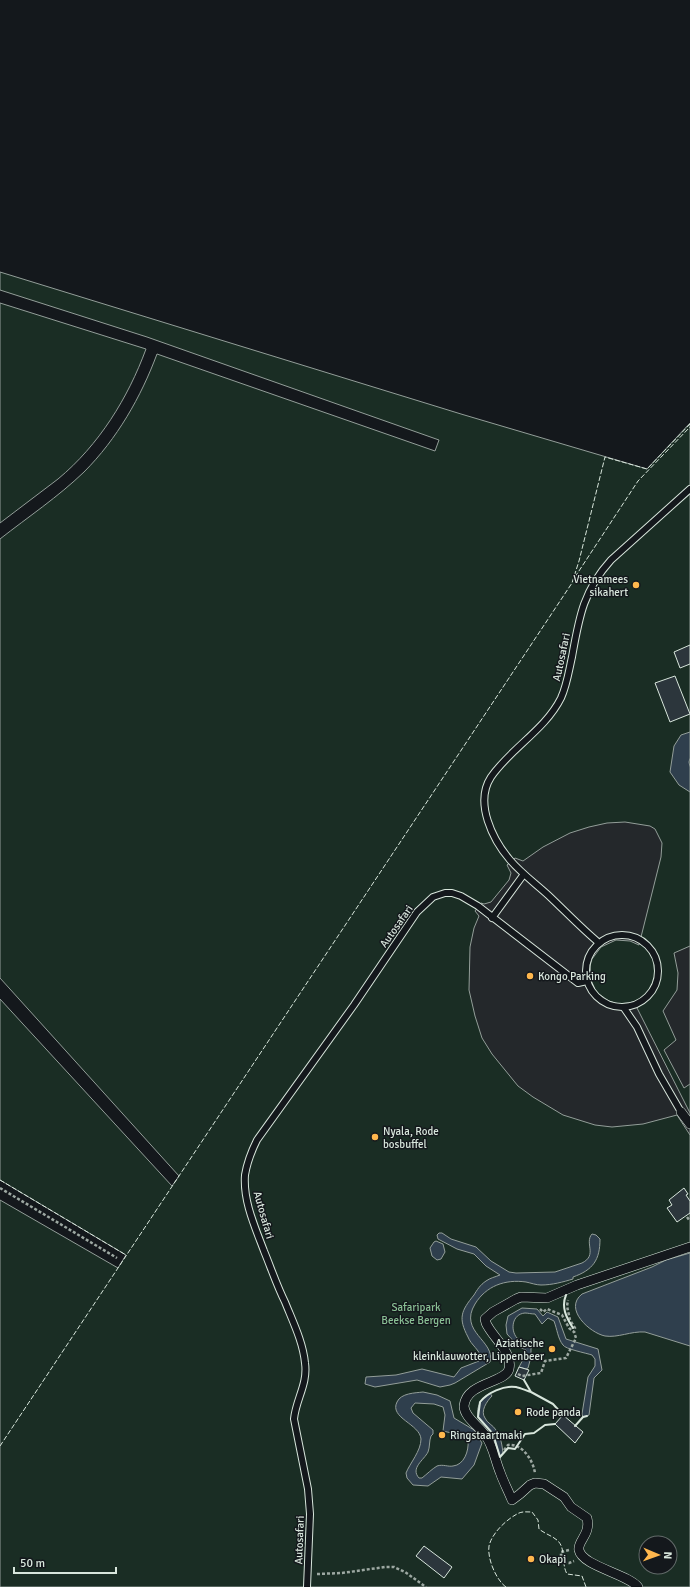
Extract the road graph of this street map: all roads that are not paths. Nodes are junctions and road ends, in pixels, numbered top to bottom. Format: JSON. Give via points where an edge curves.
{"nodes":[{"id":1,"x":690,"y":489,"type":"edge"},
{"id":2,"x":524,"y":874,"type":"junction"},
{"id":3,"x":492,"y":918,"type":"junction"},
{"id":4,"x":599,"y":943,"type":"junction"},
{"id":5,"x":587,"y":981,"type":"junction"},
{"id":6,"x":624,"y":1008,"type":"junction"},
{"id":7,"x":681,"y":1112,"type":"joint"},
{"id":8,"x":690,"y":1124,"type":"edge"},
{"id":9,"x":690,"y":1247,"type":"edge"},
{"id":10,"x":307,"y":1587,"type":"edge"},
{"id":11,"x":638,"y":1587,"type":"edge"}],
"edges":[{"from":1,"to":2,"type":"lane","name":"Autosafari","via":[[599,573],[583,604],[561,698],[543,723],[498,769],[488,784],[484,800],[488,822],[502,850]]},
{"from":2,"to":3,"type":"lane"},
{"from":2,"to":4,"type":"lane","name":"Autosafari"},
{"from":3,"to":5,"type":"lane","name":"Autosafari","via":[[578,984]]},
{"from":3,"to":10,"type":"lane","name":"Autosafari","via":[[478,906],[452,893],[434,897],[417,912],[257,1140],[247,1166],[248,1206],[302,1345],[306,1363],[306,1380],[294,1419],[310,1502]]},
{"from":4,"to":5,"type":"lane","via":[[587,960]]},
{"from":4,"to":6,"type":"lane","via":[[616,935],[633,936],[647,945],[656,958],[658,975],[653,990],[642,1002]]},
{"from":5,"to":6,"type":"lane","via":[[602,1002]]},
{"from":6,"to":7,"type":"lane","via":[[637,1027],[658,1074]]},
{"from":7,"to":8,"type":"street"},
{"from":9,"to":11,"type":"street","via":[[547,1298],[520,1297],[487,1316],[486,1324],[508,1355],[508,1372],[469,1394],[465,1400],[464,1408],[467,1415],[487,1436],[512,1500],[535,1483],[544,1484],[564,1497],[571,1507],[587,1518],[587,1533],[579,1548],[582,1556],[606,1570],[631,1580]]}]}
